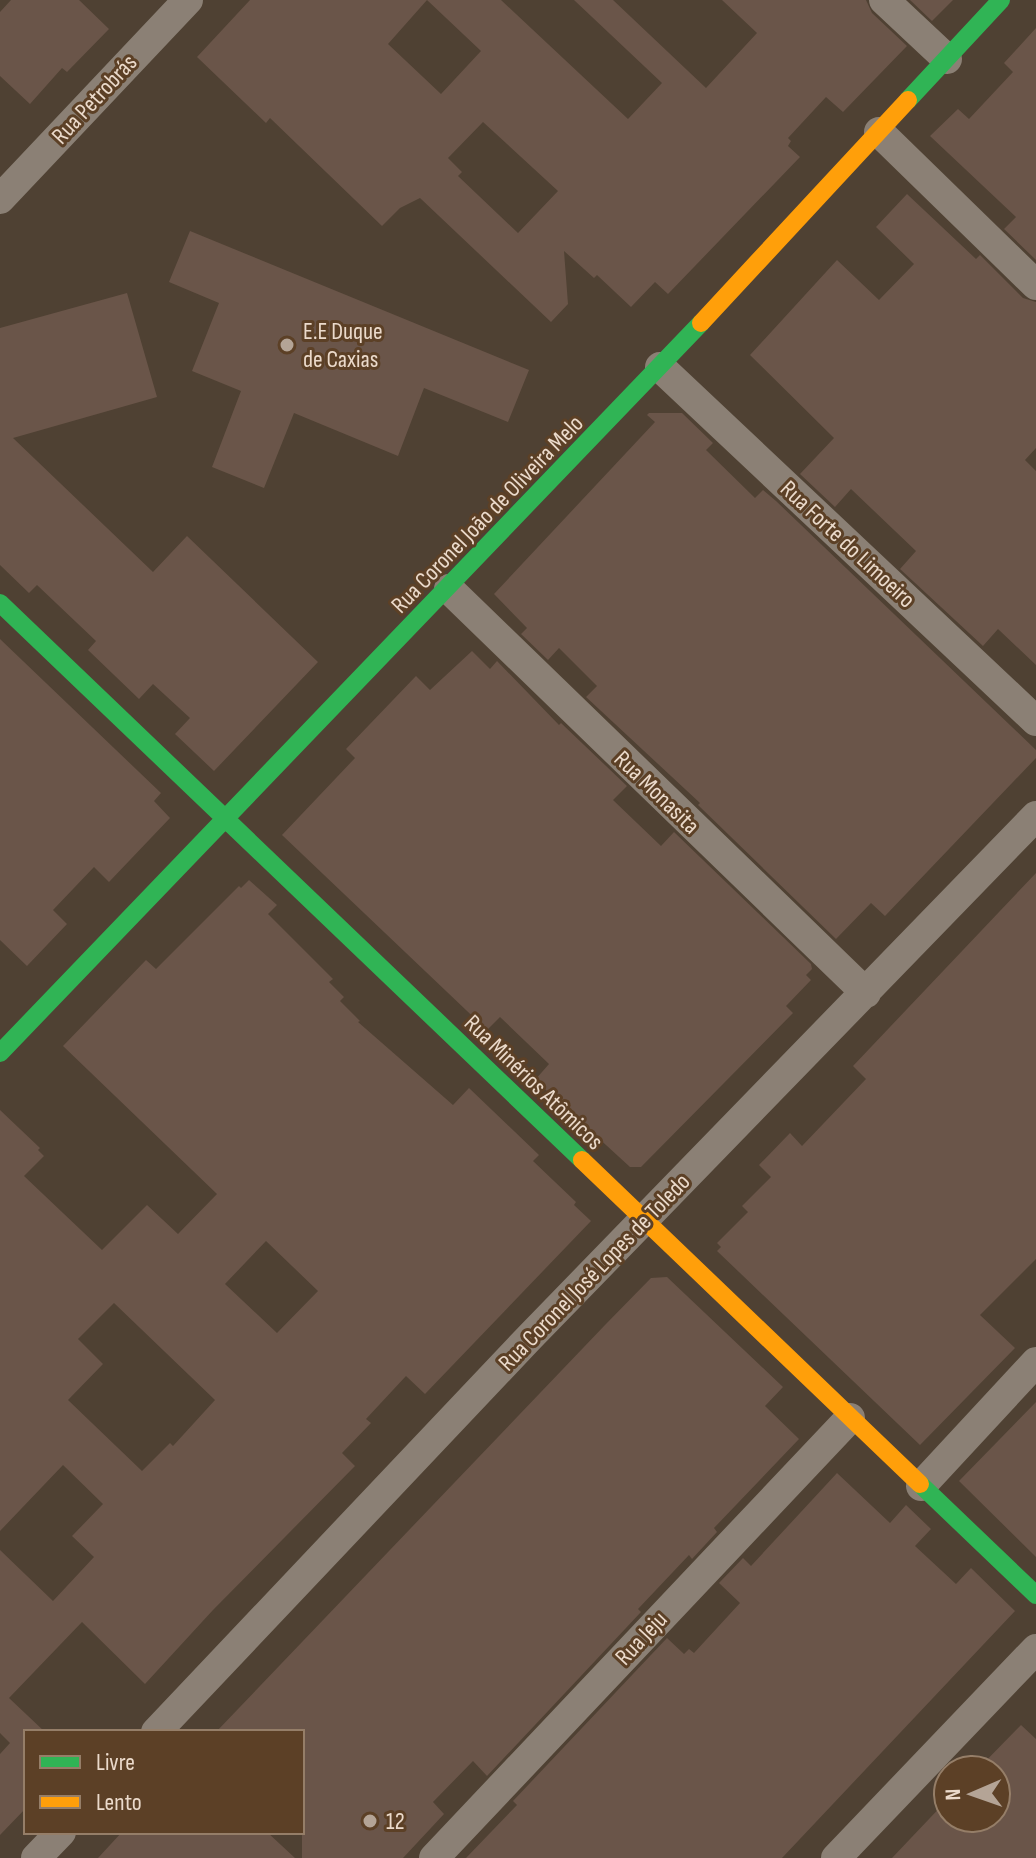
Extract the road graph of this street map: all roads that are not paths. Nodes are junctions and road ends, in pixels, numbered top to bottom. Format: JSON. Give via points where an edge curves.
{"nodes":[{"id":1,"x":884,"y":0,"type":"edge"},
{"id":2,"x":1001,"y":0,"type":"edge"},
{"id":3,"x":169,"y":7,"type":"edge"},
{"id":4,"x":947,"y":59,"type":"junction"},
{"id":5,"x":879,"y":132,"type":"junction"},
{"id":6,"x":0,"y":199,"type":"edge"},
{"id":7,"x":1036,"y":285,"type":"edge"},
{"id":8,"x":660,"y":367,"type":"junction"},
{"id":9,"x":449,"y":589,"type":"junction"},
{"id":10,"x":0,"y":603,"type":"edge"},
{"id":11,"x":1036,"y":721,"type":"edge"},
{"id":12,"x":226,"y":820,"type":"junction"},
{"id":13,"x":1035,"y":820,"type":"edge"},
{"id":14,"x":866,"y":993,"type":"junction"},
{"id":15,"x":0,"y":1053,"type":"edge"},
{"id":16,"x":644,"y":1220,"type":"junction"},
{"id":17,"x":1036,"y":1362,"type":"edge"},
{"id":18,"x":850,"y":1418,"type":"junction"},
{"id":19,"x":921,"y":1486,"type":"junction"},
{"id":20,"x":1036,"y":1595,"type":"edge"},
{"id":21,"x":1036,"y":1649,"type":"edge"},
{"id":22,"x":158,"y":1730,"type":"edge"},
{"id":23,"x":59,"y":1834,"type":"edge"},
{"id":24,"x":36,"y":1858,"type":"edge"},
{"id":25,"x":434,"y":1858,"type":"edge"},
{"id":26,"x":836,"y":1858,"type":"edge"}],
"edges":[{"from":1,"to":4,"type":"street"},
{"from":2,"to":4,"type":"street","name":"Rua Coronel João de Oliveira Melo"},
{"from":3,"to":6,"type":"street","name":"Rua Petrobrás"},
{"from":4,"to":5,"type":"street","name":"Rua Coronel João de Oliveira Melo"},
{"from":5,"to":7,"type":"street"},
{"from":5,"to":8,"type":"street","name":"Rua Coronel João de Oliveira Melo"},
{"from":8,"to":9,"type":"street","name":"Rua Coronel João de Oliveira Melo"},
{"from":8,"to":11,"type":"street","name":"Rua Forte do Limoeiro"},
{"from":9,"to":12,"type":"street","name":"Rua Coronel João de Oliveira Melo"},
{"from":9,"to":14,"type":"street","name":"Rua Monasita"},
{"from":10,"to":12,"type":"street","name":"Rua Minérios Atômicos"},
{"from":12,"to":15,"type":"street","name":"Rua Coronel João de Oliveira Melo"},
{"from":12,"to":16,"type":"street","name":"Rua Minérios Atômicos"},
{"from":13,"to":14,"type":"street","name":"Rua Coronel José Lopes de Toledo"},
{"from":14,"to":16,"type":"street","name":"Rua Coronel José Lopes de Toledo"},
{"from":16,"to":18,"type":"street","name":"Rua Minérios Atômicos"},
{"from":16,"to":22,"type":"street","name":"Rua Coronel José Lopes de Toledo"},
{"from":17,"to":19,"type":"street"},
{"from":18,"to":19,"type":"street","name":"Rua Minérios Atômicos"},
{"from":18,"to":25,"type":"street","name":"Rua Jeju"},
{"from":19,"to":20,"type":"street","name":"Rua Minérios Atômicos"},
{"from":21,"to":26,"type":"street"},
{"from":23,"to":24,"type":"street"}]}
